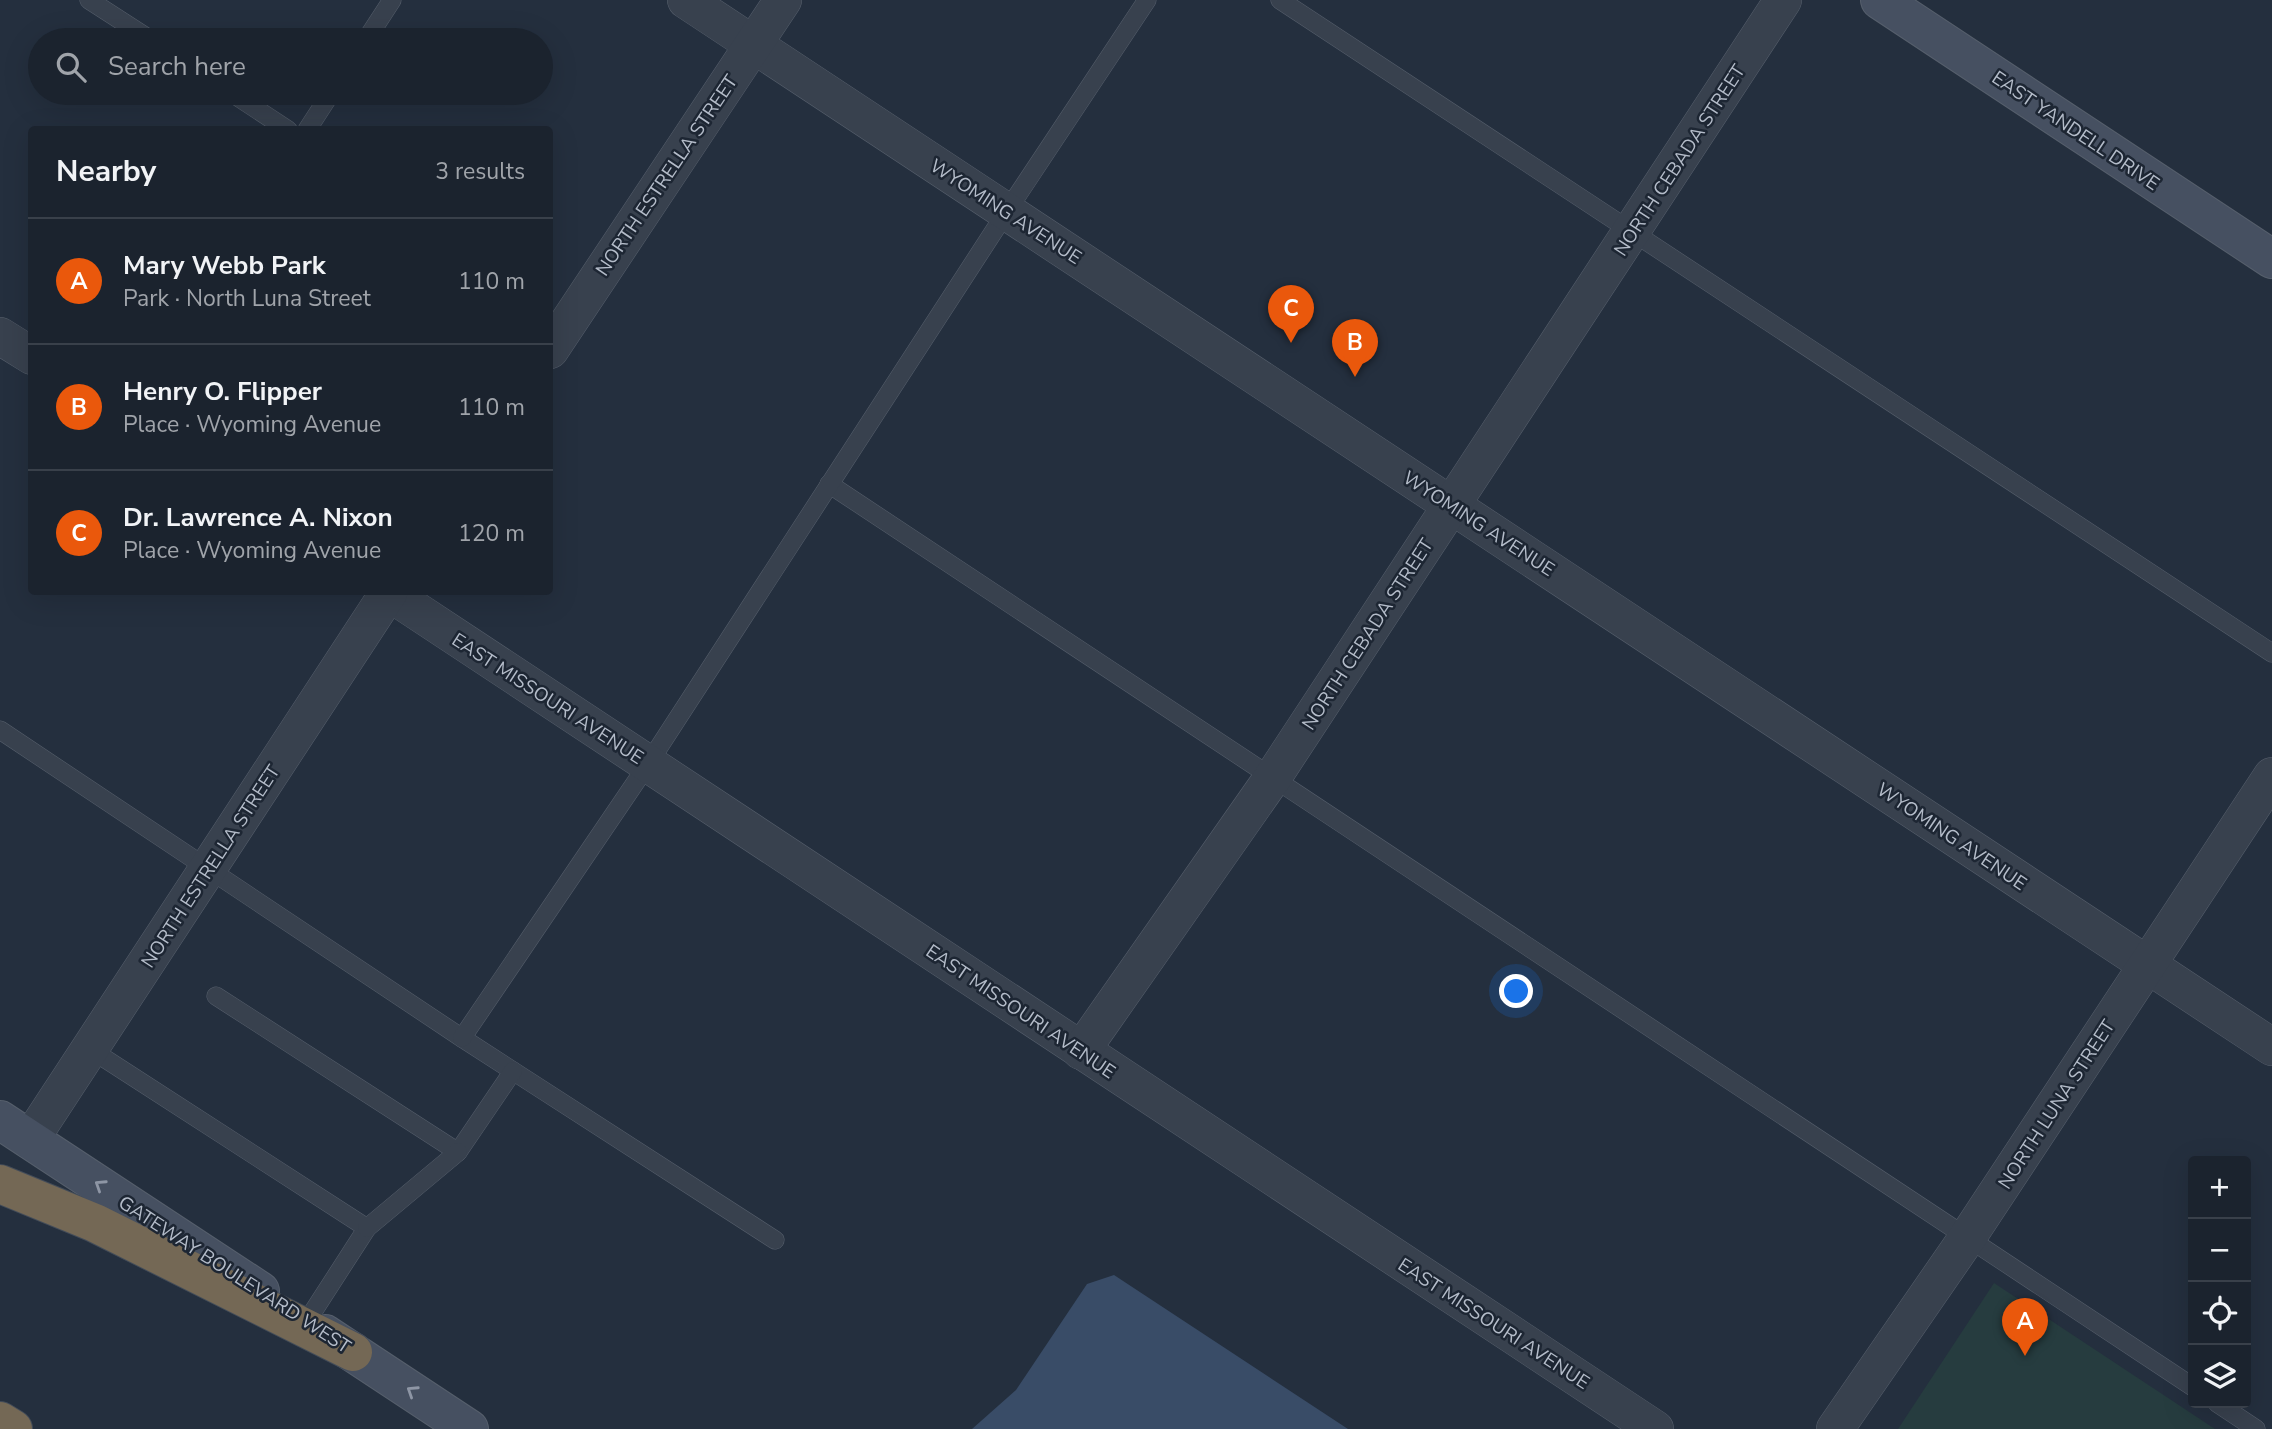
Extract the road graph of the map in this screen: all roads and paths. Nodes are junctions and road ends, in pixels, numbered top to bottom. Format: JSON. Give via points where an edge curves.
{"nodes":[{"id":1,"x":89,"y":0,"type":"edge"},
{"id":2,"x":392,"y":0,"type":"edge"},
{"id":3,"x":686,"y":0,"type":"edge"},
{"id":4,"x":783,"y":0,"type":"edge"},
{"id":5,"x":1147,"y":0,"type":"edge"},
{"id":6,"x":1280,"y":0,"type":"edge"},
{"id":7,"x":1783,"y":0,"type":"edge"},
{"id":8,"x":1880,"y":0,"type":"edge"},
{"id":9,"x":132,"y":28,"type":"edge"},
{"id":10,"x":374,"y":28,"type":"edge"},
{"id":11,"x":754,"y":44,"type":"junction"},
{"id":12,"x":250,"y":105,"type":"edge"},
{"id":13,"x":323,"y":105,"type":"edge"},
{"id":14,"x":282,"y":126,"type":"edge"},
{"id":15,"x":310,"y":126,"type":"edge"},
{"id":16,"x":1006,"y":211,"type":"junction"},
{"id":17,"x":1632,"y":232,"type":"junction"},
{"id":18,"x":2272,"y":260,"type":"edge"},
{"id":19,"x":0,"y":336,"type":"edge"},
{"id":20,"x":553,"y":346,"type":"edge"},
{"id":21,"x":28,"y":354,"type":"edge"},
{"id":22,"x":829,"y":484,"type":"junction"},
{"id":23,"x":1452,"y":505,"type":"junction"},
{"id":24,"x":386,"y":595,"type":"edge"},
{"id":25,"x":393,"y":595,"type":"edge"},
{"id":26,"x":2272,"y":653,"type":"edge"},
{"id":27,"x":0,"y":730,"type":"edge"},
{"id":28,"x":648,"y":764,"type":"junction"},
{"id":29,"x":2272,"y":776,"type":"edge"},
{"id":30,"x":1273,"y":777,"type":"junction"},
{"id":31,"x":208,"y":869,"type":"junction"},
{"id":32,"x":2147,"y":966,"type":"junction"},
{"id":33,"x":216,"y":996,"type":"dead end"},
{"id":34,"x":463,"y":1038,"type":"junction"},
{"id":35,"x":2272,"y":1047,"type":"edge"},
{"id":36,"x":90,"y":1049,"type":"junction"},
{"id":37,"x":1081,"y":1051,"type":"junction"},
{"id":38,"x":513,"y":1071,"type":"junction"},
{"id":39,"x":15,"y":1130,"type":"edge"},
{"id":40,"x":458,"y":1152,"type":"junction"},
{"id":41,"x":0,"y":1184,"type":"edge"},
{"id":42,"x":367,"y":1228,"type":"junction"},
{"id":43,"x":1967,"y":1238,"type":"junction"},
{"id":44,"x":775,"y":1240,"type":"dead end"},
{"id":45,"x":306,"y":1321,"type":"junction"},
{"id":46,"x":352,"y":1352,"type":"junction"},
{"id":47,"x":2188,"y":1384,"type":"edge"},
{"id":48,"x":2224,"y":1408,"type":"edge"},
{"id":49,"x":0,"y":1421,"type":"edge"},
{"id":50,"x":13,"y":1429,"type":"edge"},
{"id":51,"x":469,"y":1429,"type":"edge"},
{"id":52,"x":1655,"y":1429,"type":"edge"},
{"id":53,"x":1835,"y":1429,"type":"edge"},
{"id":54,"x":2256,"y":1429,"type":"edge"}],
"edges":[{"from":1,"to":9,"type":"lane"},
{"from":2,"to":10,"type":"lane"},
{"from":3,"to":11,"type":"street","name":"WYOMING AVENUE"},
{"from":4,"to":11,"type":"street","name":"NORTH ESTRELLA STREET"},
{"from":5,"to":16,"type":"lane"},
{"from":6,"to":17,"type":"lane"},
{"from":7,"to":17,"type":"street","name":"NORTH CEBADA STREET"},
{"from":8,"to":18,"type":"main road","name":"EAST YANDELL DRIVE"},
{"from":11,"to":16,"type":"street","name":"WYOMING AVENUE"},
{"from":11,"to":20,"type":"street","name":"NORTH ESTRELLA STREET"},
{"from":12,"to":14,"type":"lane"},
{"from":13,"to":15,"type":"lane"},
{"from":16,"to":22,"type":"lane"},
{"from":16,"to":23,"type":"street","name":"WYOMING AVENUE"},
{"from":17,"to":23,"type":"street","name":"NORTH CEBADA STREET"},
{"from":17,"to":26,"type":"lane"},
{"from":19,"to":21,"type":"street"},
{"from":22,"to":28,"type":"lane"},
{"from":22,"to":30,"type":"lane"},
{"from":23,"to":30,"type":"street","name":"NORTH CEBADA STREET"},
{"from":23,"to":32,"type":"street","name":"WYOMING AVENUE"},
{"from":24,"to":31,"type":"street","name":"NORTH ESTRELLA STREET"},
{"from":25,"to":28,"type":"street","name":"EAST MISSOURI AVENUE"},
{"from":27,"to":31,"type":"lane"},
{"from":28,"to":34,"type":"lane"},
{"from":28,"to":37,"type":"street","name":"EAST MISSOURI AVENUE"},
{"from":29,"to":32,"type":"street","name":"NORTH LUNA STREET"},
{"from":30,"to":37,"type":"street","name":"NORTH CEBADA STREET"},
{"from":30,"to":43,"type":"lane"},
{"from":31,"to":34,"type":"lane"},
{"from":31,"to":36,"type":"street","name":"NORTH ESTRELLA STREET"},
{"from":32,"to":35,"type":"street","name":"WYOMING AVENUE"},
{"from":32,"to":43,"type":"street","name":"NORTH LUNA STREET"},
{"from":33,"to":40,"type":"lane"},
{"from":34,"to":38,"type":"lane"},
{"from":36,"to":39,"type":"street","name":"NORTH ESTRELLA STREET"},
{"from":36,"to":42,"type":"lane"},
{"from":37,"to":52,"type":"street","name":"EAST MISSOURI AVENUE"},
{"from":38,"to":40,"type":"lane"},
{"from":38,"to":44,"type":"lane"},
{"from":45,"to":39,"type":"main road","name":"GATEWAY BOULEVARD WEST","one_way":true},
{"from":40,"to":42,"type":"lane"},
{"from":41,"to":46,"type":"highway","via":[[107,1229]]},
{"from":42,"to":45,"type":"lane"},
{"from":43,"to":47,"type":"lane"},
{"from":43,"to":53,"type":"street","name":"NORTH LUNA STREET"},
{"from":45,"to":46,"type":"main road","name":"GATEWAY BOULEVARD WEST"},
{"from":51,"to":46,"type":"main road","name":"GATEWAY BOULEVARD WEST","one_way":true},
{"from":48,"to":54,"type":"lane"},
{"from":49,"to":50,"type":"highway"}]}
